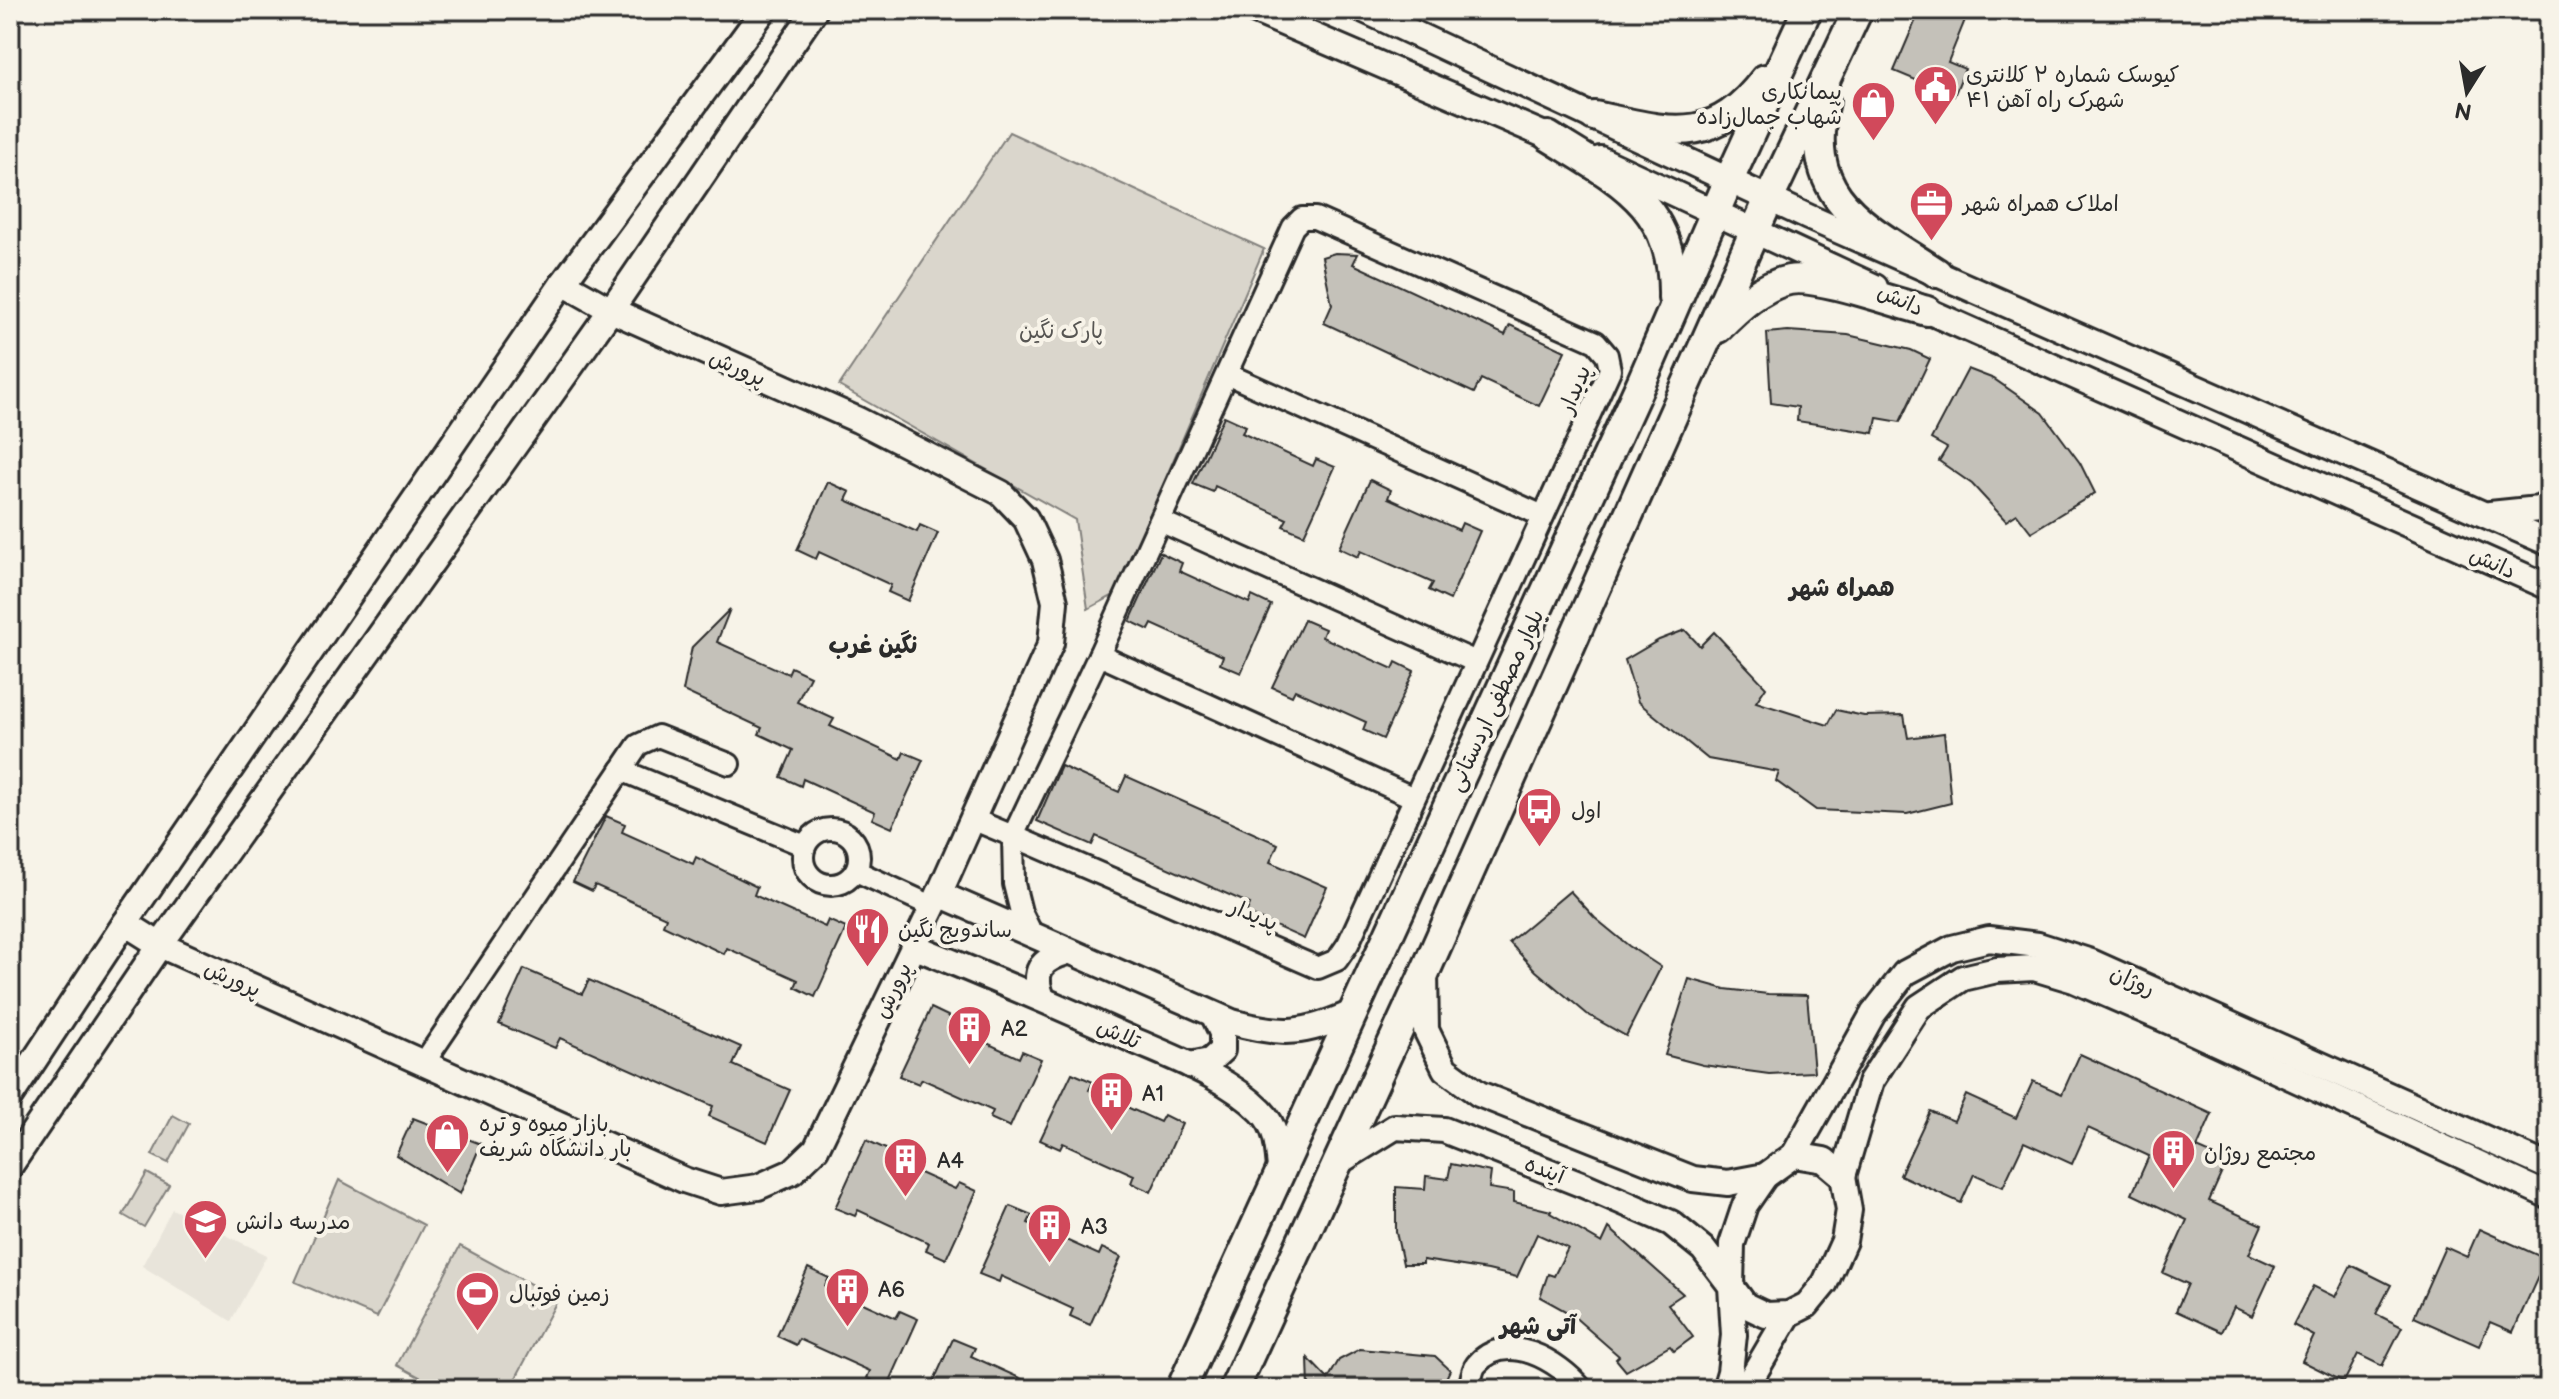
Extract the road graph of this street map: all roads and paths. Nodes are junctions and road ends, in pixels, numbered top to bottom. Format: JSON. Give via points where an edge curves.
{"nodes":[{"id":1,"x":764,"y":10,"type":"edge"},
{"id":2,"x":815,"y":10,"type":"edge"},
{"id":3,"x":1253,"y":10,"type":"edge"},
{"id":4,"x":1364,"y":10,"type":"edge"},
{"id":5,"x":1807,"y":10,"type":"edge"},
{"id":6,"x":1858,"y":10,"type":"edge"},
{"id":7,"x":1788,"y":50,"type":"junction"},
{"id":8,"x":1835,"y":62,"type":"junction"},
{"id":9,"x":1594,"y":116,"type":"junction"},
{"id":10,"x":1548,"y":136,"type":"junction"},
{"id":11,"x":1729,"y":180,"type":"junction"},
{"id":12,"x":1769,"y":199,"type":"junction"},
{"id":13,"x":1716,"y":211,"type":"junction"},
{"id":14,"x":1755,"y":230,"type":"junction"},
{"id":15,"x":1937,"y":273,"type":"junction"},
{"id":16,"x":563,"y":283,"type":"junction"},
{"id":17,"x":1673,"y":308,"type":"junction"},
{"id":18,"x":611,"y":310,"type":"junction"},
{"id":19,"x":1927,"y":311,"type":"junction"},
{"id":20,"x":1709,"y":336,"type":"junction"},
{"id":21,"x":1227,"y":374,"type":"junction"},
{"id":22,"x":1642,"y":381,"type":"junction"},
{"id":23,"x":1682,"y":395,"type":"junction"},
{"id":24,"x":2549,"y":503,"type":"edge"},
{"id":25,"x":2487,"y":515,"type":"junction"},
{"id":26,"x":1543,"y":516,"type":"junction"},
{"id":27,"x":1160,"y":521,"type":"junction"},
{"id":28,"x":2549,"y":543,"type":"edge"},
{"id":29,"x":2549,"y":587,"type":"edge"},
{"id":30,"x":1099,"y":655,"type":"junction"},
{"id":31,"x":1476,"y":662,"type":"junction"},
{"id":32,"x":729,"y":764,"type":"dead end"},
{"id":33,"x":621,"y":770,"type":"junction"},
{"id":34,"x":1414,"y":798,"type":"junction"},
{"id":35,"x":972,"y":819,"type":"junction"},
{"id":36,"x":1013,"y":836,"type":"junction"},
{"id":37,"x":805,"y":846,"type":"junction"},
{"id":38,"x":856,"y":871,"type":"junction"},
{"id":39,"x":936,"y":900,"type":"junction"},
{"id":40,"x":125,"y":923,"type":"junction"},
{"id":41,"x":1033,"y":936,"type":"junction"},
{"id":42,"x":160,"y":945,"type":"junction"},
{"id":43,"x":913,"y":946,"type":"junction"},
{"id":44,"x":1067,"y":952,"type":"junction"},
{"id":45,"x":1425,"y":972,"type":"junction"},
{"id":46,"x":1042,"y":998,"type":"junction"},
{"id":47,"x":1352,"y":1013,"type":"junction"},
{"id":48,"x":1214,"y":1016,"type":"junction"},
{"id":49,"x":2187,"y":1017,"type":"junction"},
{"id":50,"x":423,"y":1064,"type":"junction"},
{"id":51,"x":1190,"y":1065,"type":"junction"},
{"id":52,"x":10,"y":1097,"type":"edge"},
{"id":53,"x":1794,"y":1155,"type":"junction"},
{"id":54,"x":1337,"y":1163,"type":"junction"},
{"id":55,"x":10,"y":1166,"type":"edge"},
{"id":56,"x":2549,"y":1167,"type":"edge"},
{"id":57,"x":1280,"y":1168,"type":"junction"},
{"id":58,"x":1765,"y":1176,"type":"junction"},
{"id":59,"x":1843,"y":1176,"type":"junction"},
{"id":60,"x":2549,"y":1196,"type":"edge"},
{"id":61,"x":1731,"y":1286,"type":"junction"},
{"id":62,"x":1789,"y":1314,"type":"junction"},
{"id":63,"x":1181,"y":1389,"type":"edge"},
{"id":64,"x":1234,"y":1389,"type":"edge"},
{"id":65,"x":1469,"y":1389,"type":"edge"},
{"id":66,"x":1582,"y":1389,"type":"edge"},
{"id":67,"x":1725,"y":1389,"type":"edge"},
{"id":68,"x":1745,"y":1389,"type":"edge"}],
"edges":[{"from":1,"to":16,"type":"street"},
{"from":2,"to":18,"type":"street"},
{"from":3,"to":10,"type":"street","name":"دانش"},
{"from":4,"to":9,"type":"street","name":"دانش"},
{"from":5,"to":7,"type":"main road","name":"بلوار مصطفی اردستانی"},
{"from":6,"to":8,"type":"main road","name":"بلوار مصطفی اردستانی"},
{"from":7,"to":9,"type":"main road","via":[[1741,107],[1711,125],[1671,132]]},
{"from":7,"to":11,"type":"main road","name":"بلوار مصطفی اردستانی"},
{"from":8,"to":12,"type":"main road","name":"بلوار مصطفی اردستانی"},
{"from":8,"to":15,"type":"main road","via":[[1818,150],[1832,192],[1857,220]]},
{"from":9,"to":11,"type":"street","name":"دانش"},
{"from":10,"to":13,"type":"street","name":"دانش"},
{"from":10,"to":17,"type":"main road","via":[[1619,181],[1649,208],[1674,269]]},
{"from":11,"to":12,"type":"street","name":"دانش"},
{"from":11,"to":13,"type":"main road","name":"بلوار مصطفی اردستانی"},
{"from":12,"to":14,"type":"main road","name":"بلوار مصطفی اردستانی"},
{"from":12,"to":15,"type":"street","name":"دانش"},
{"from":13,"to":14,"type":"street","name":"دانش"},
{"from":13,"to":17,"type":"main road","name":"بلوار مصطفی اردستانی"},
{"from":14,"to":19,"type":"street","name":"دانش"},
{"from":14,"to":20,"type":"main road","name":"بلوار مصطفی اردستانی"},
{"from":15,"to":25,"type":"street","name":"دانش"},
{"from":16,"to":18,"type":"street","name":"پرورش"},
{"from":16,"to":40,"type":"street"},
{"from":17,"to":22,"type":"main road","name":"بلوار مصطفی اردستانی"},
{"from":18,"to":35,"type":"street","name":"پرورش","via":[[858,420],[1001,493],[1026,519],[1045,560],[1055,602],[1051,643]]},
{"from":18,"to":42,"type":"street"},
{"from":19,"to":20,"type":"main road","via":[[1813,280],[1789,280],[1758,294]]},
{"from":19,"to":29,"type":"street","name":"دانش"},
{"from":20,"to":23,"type":"main road","name":"بلوار مصطفی اردستانی"},
{"from":21,"to":26,"type":"street"},
{"from":21,"to":26,"type":"street","name":"پدیدار","via":[[1293,227],[1302,218],[1315,218],[1596,342],[1607,355],[1610,370]]},
{"from":21,"to":27,"type":"street","name":"پدیدار"},
{"from":22,"to":23,"type":"main road","via":[[1653,371],[1668,369],[1679,379]]},
{"from":22,"to":47,"type":"main road","name":"بلوار مصطفی اردستانی"},
{"from":23,"to":45,"type":"main road","name":"بلوار مصطفی اردستانی"},
{"from":24,"to":25,"type":"street"},
{"from":25,"to":28,"type":"street","name":"دانش"},
{"from":26,"to":31,"type":"street","name":"پدیدار"},
{"from":27,"to":30,"type":"street","name":"پدیدار"},
{"from":27,"to":31,"type":"street"},
{"from":30,"to":34,"type":"street"},
{"from":30,"to":36,"type":"street","name":"پدیدار"},
{"from":31,"to":34,"type":"street","name":"پدیدار"},
{"from":32,"to":33,"type":"street","via":[[658,736],[638,745]]},
{"from":33,"to":37,"type":"street"},
{"from":33,"to":50,"type":"street"},
{"from":34,"to":36,"type":"street","name":"پدیدار","via":[[1348,944],[1337,960],[1318,968]]},
{"from":35,"to":36,"type":"street"},
{"from":35,"to":39,"type":"street","name":"پرورش"},
{"from":36,"to":41,"type":"street","name":"پدیدار","via":[[1014,884]]},
{"from":37,"to":38,"type":"street","via":[[807,872],[820,883],[838,885]]},
{"from":37,"to":38,"type":"street","via":[[825,829],[842,831],[859,850]]},
{"from":38,"to":39,"type":"street"},
{"from":39,"to":41,"type":"street"},
{"from":39,"to":43,"type":"street","name":"پرورش"},
{"from":40,"to":42,"type":"street","name":"پرورش"},
{"from":40,"to":52,"type":"street"},
{"from":41,"to":44,"type":"street"},
{"from":42,"to":50,"type":"street","name":"پرورش"},
{"from":42,"to":55,"type":"street"},
{"from":43,"to":46,"type":"street","name":"تلاش"},
{"from":43,"to":50,"type":"street","name":"پرورش","via":[[816,1149],[792,1172],[758,1187],[721,1192],[684,1180]]},
{"from":44,"to":46,"type":"street","via":[[1040,968],[1036,982]]},
{"from":44,"to":48,"type":"street"},
{"from":45,"to":54,"type":"main road","name":"بلوار مصطفی اردستانی"},
{"from":45,"to":58,"type":"street","via":[[1426,1030],[1445,1069],[1479,1094],[1693,1179],[1728,1183]]},
{"from":46,"to":51,"type":"street","name":"تلاش"},
{"from":47,"to":48,"type":"street","via":[[1292,1033]]},
{"from":47,"to":57,"type":"main road","name":"بلوار مصطفی اردستانی"},
{"from":48,"to":51,"type":"street","via":[[1222,1050],[1210,1061]]},
{"from":49,"to":53,"type":"street","name":"روژان","via":[[2091,962],[2038,945],[1989,939],[1952,948],[1905,973],[1873,1014]]},
{"from":49,"to":56,"type":"street","name":"روژان"},
{"from":49,"to":59,"type":"street","name":"روژان","via":[[2034,968],[1963,978],[1919,1007],[1871,1081]]},
{"from":49,"to":60,"type":"street","name":"روژان"},
{"from":51,"to":57,"type":"street","name":"تلاش","via":[[1263,1113],[1276,1134]]},
{"from":53,"to":58,"type":"street"},
{"from":53,"to":59,"type":"street","via":[[1824,1160]]},
{"from":54,"to":61,"type":"street","name":"آینده","via":[[1395,1127],[1444,1130],[1671,1223],[1703,1249]]},
{"from":54,"to":64,"type":"main road","name":"بلوار مصطفی اردستانی"},
{"from":57,"to":63,"type":"main road","name":"بلوار مصطفی اردستانی"},
{"from":58,"to":61,"type":"street","via":[[1745,1205],[1732,1244]]},
{"from":59,"to":62,"type":"street","via":[[1849,1210],[1844,1241],[1825,1283],[1807,1305]]},
{"from":61,"to":62,"type":"street","via":[[1745,1305],[1766,1315]]},
{"from":61,"to":67,"type":"street","via":[[1734,1335]]},
{"from":62,"to":68,"type":"street"},
{"from":65,"to":66,"type":"street","via":[[1474,1366],[1493,1351],[1512,1348],[1544,1358]]}]}
